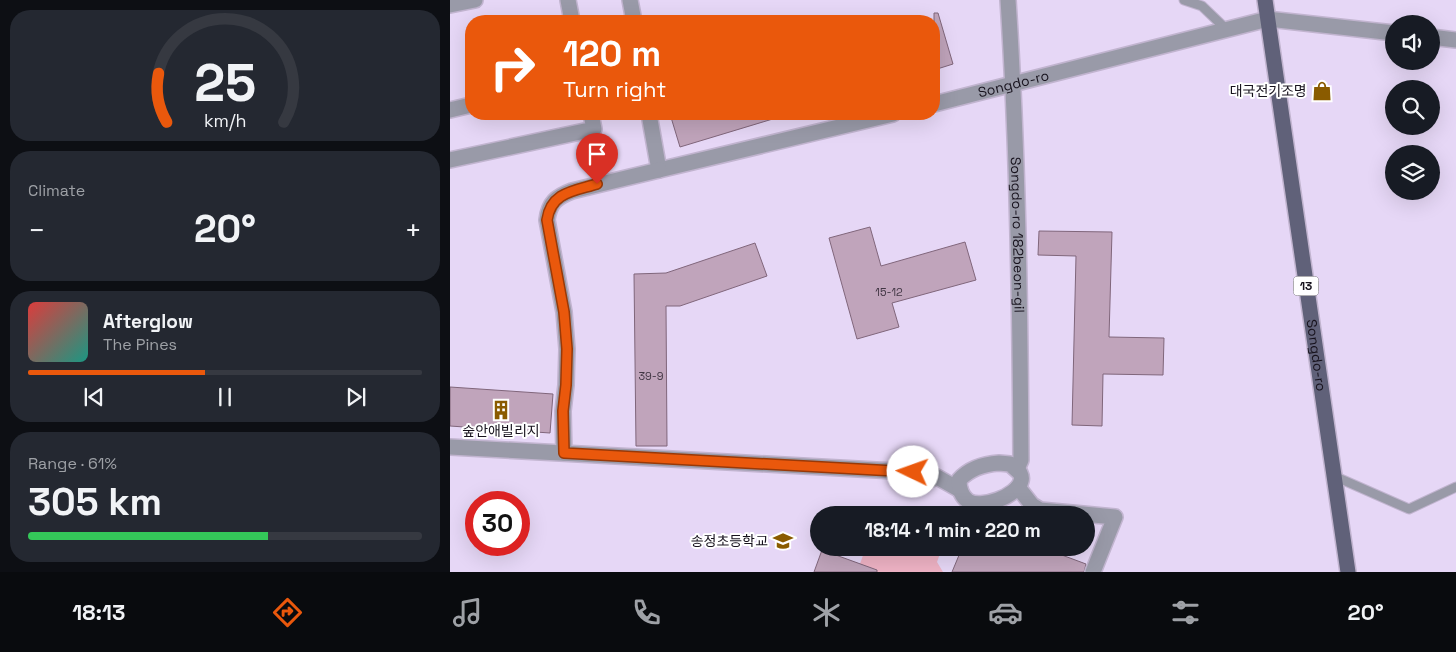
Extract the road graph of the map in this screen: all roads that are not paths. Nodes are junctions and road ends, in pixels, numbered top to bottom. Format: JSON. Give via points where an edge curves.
{"nodes":[{"id":1,"x":475,"y":0,"type":"edge"},
{"id":2,"x":568,"y":0,"type":"edge"},
{"id":3,"x":630,"y":0,"type":"edge"},
{"id":4,"x":1008,"y":0,"type":"edge"},
{"id":5,"x":1184,"y":0,"type":"edge"},
{"id":6,"x":1265,"y":0,"type":"edge"},
{"id":7,"x":450,"y":5,"type":"edge"},
{"id":8,"x":571,"y":15,"type":"edge"},
{"id":9,"x":633,"y":15,"type":"edge"},
{"id":10,"x":1268,"y":19,"type":"junction"},
{"id":11,"x":1226,"y":29,"type":"junction"},
{"id":12,"x":1385,"y":32,"type":"edge"},
{"id":13,"x":1440,"y":38,"type":"edge"},
{"id":14,"x":1456,"y":40,"type":"edge"},
{"id":15,"x":1014,"y":84,"type":"junction"},
{"id":16,"x":940,"y":102,"type":"edge"},
{"id":17,"x":465,"y":106,"type":"edge"},
{"id":18,"x":450,"y":110,"type":"edge"},
{"id":19,"x":592,"y":120,"type":"edge"},
{"id":20,"x":650,"y":120,"type":"edge"},
{"id":21,"x":868,"y":120,"type":"edge"},
{"id":22,"x":450,"y":160,"type":"edge"},
{"id":23,"x":659,"y":170,"type":"junction"},
{"id":24,"x":450,"y":447,"type":"edge"},
{"id":25,"x":564,"y":453,"type":"junction"},
{"id":26,"x":1017,"y":469,"type":"junction"},
{"id":27,"x":1334,"y":476,"type":"junction"},
{"id":28,"x":1018,"y":487,"type":"junction"},
{"id":29,"x":1456,"y":488,"type":"edge"},
{"id":30,"x":960,"y":490,"type":"junction"},
{"id":31,"x":1093,"y":572,"type":"edge"},
{"id":32,"x":1348,"y":572,"type":"edge"}],
"edges":[{"from":1,"to":7,"type":"street"},
{"from":2,"to":8,"type":"street"},
{"from":3,"to":9,"type":"street"},
{"from":4,"to":15,"type":"street","name":"Songdo-ro 182beon-gil"},
{"from":5,"to":11,"type":"lane","via":[[1202,6]]},
{"from":6,"to":10,"type":"main road","name":"Songdo-ro","number":"13"},
{"from":10,"to":11,"type":"street","name":"Songdo-ro"},
{"from":10,"to":12,"type":"street"},
{"from":10,"to":27,"type":"main road","name":"Songdo-ro","number":"13"},
{"from":11,"to":15,"type":"street","name":"Songdo-ro"},
{"from":13,"to":14,"type":"street"},
{"from":15,"to":16,"type":"street","name":"Songdo-ro"},
{"from":15,"to":26,"type":"street","name":"Songdo-ro 182beon-gil","via":[[1020,289],[1021,460]]},
{"from":17,"to":18,"type":"street"},
{"from":19,"to":22,"type":"street","via":[[594,129]]},
{"from":20,"to":23,"type":"street"},
{"from":21,"to":23,"type":"street"},
{"from":23,"to":25,"type":"street","via":[[566,193],[549,210],[547,220],[564,312],[567,349]]},
{"from":24,"to":25,"type":"street"},
{"from":25,"to":30,"type":"street","via":[[913,472],[932,479],[937,477]]},
{"from":26,"to":28,"type":"street","via":[[1022,478]]},
{"from":26,"to":30,"type":"street","via":[[1010,464],[999,463],[972,469],[959,480]]},
{"from":27,"to":29,"type":"lane","via":[[1410,510]]},
{"from":27,"to":32,"type":"main road","name":"Songdo-ro","number":"13"},
{"from":28,"to":30,"type":"street","via":[[1013,493],[984,503],[968,501]]},
{"from":28,"to":31,"type":"street","via":[[1032,506],[1040,510],[1115,518]]}]}
